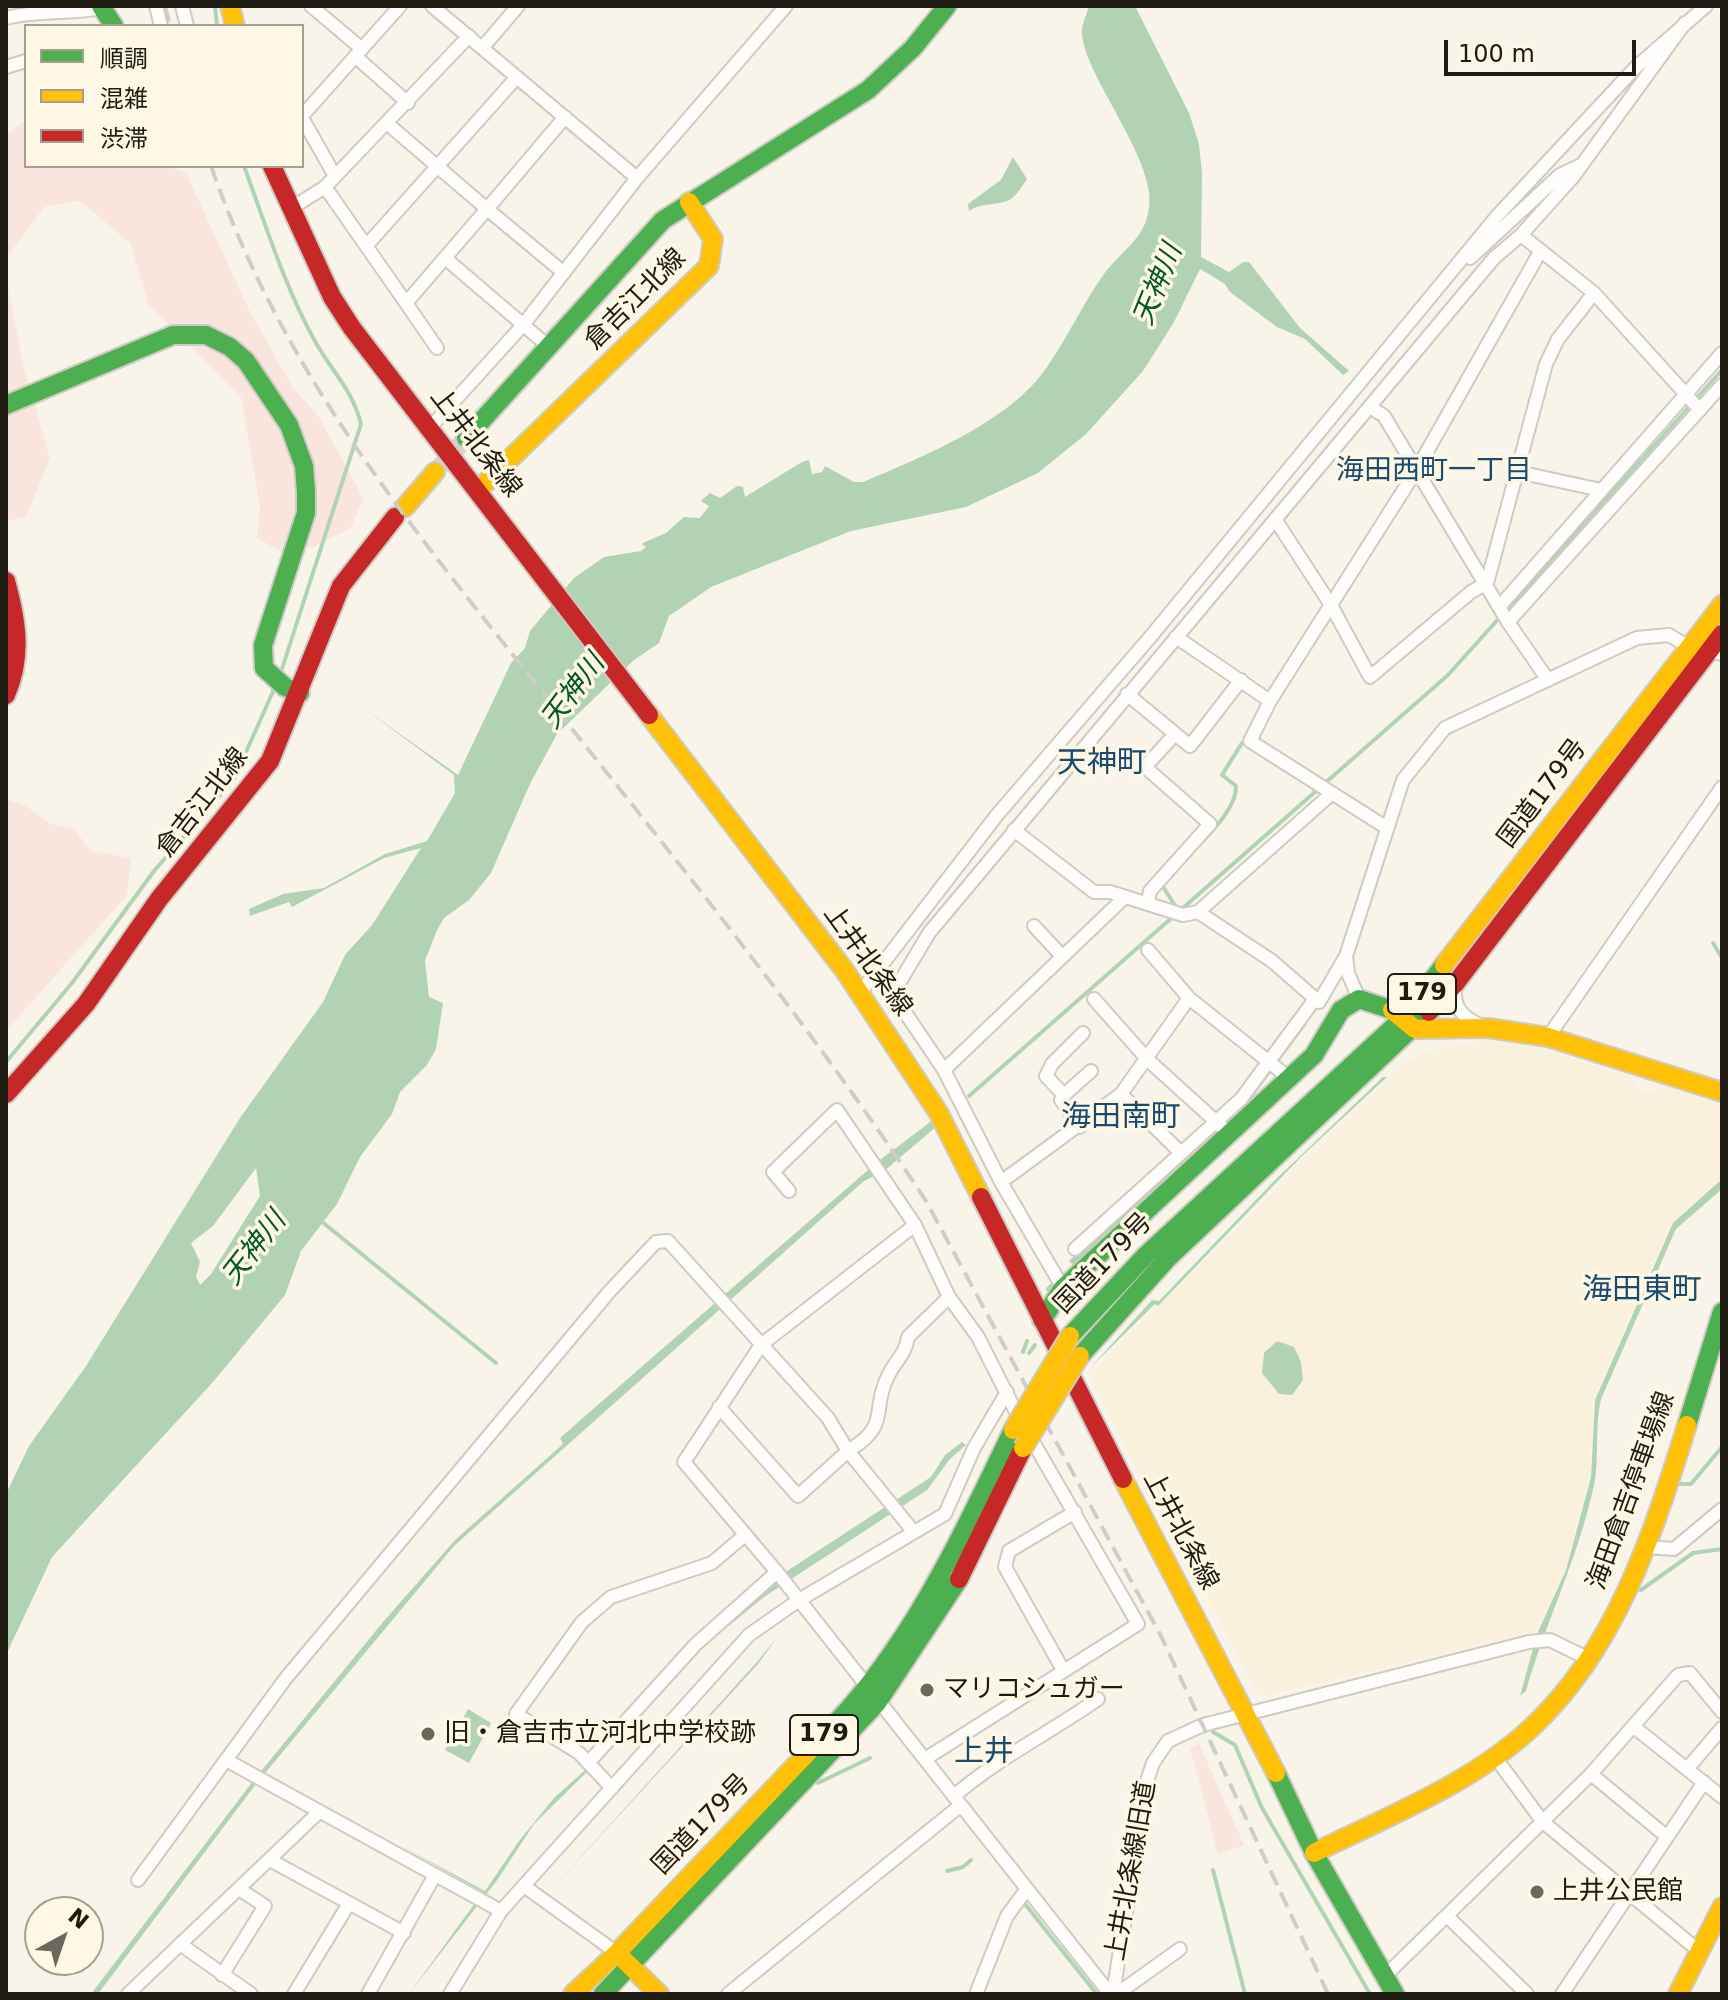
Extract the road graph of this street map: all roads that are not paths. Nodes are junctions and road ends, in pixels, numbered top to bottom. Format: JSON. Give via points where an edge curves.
{"nodes":[{"id":1,"x":311,"y":6,"type":"edge"},
{"id":2,"x":400,"y":6,"type":"edge"},
{"id":3,"x":432,"y":6,"type":"edge"},
{"id":4,"x":518,"y":6,"type":"edge"},
{"id":5,"x":786,"y":6,"type":"edge"},
{"id":6,"x":947,"y":6,"type":"edge"},
{"id":7,"x":1706,"y":6,"type":"edge"},
{"id":8,"x":102,"y":7,"type":"edge"},
{"id":9,"x":6,"y":18,"type":"edge"},
{"id":10,"x":1685,"y":23,"type":"junction"},
{"id":11,"x":113,"y":24,"type":"edge"},
{"id":12,"x":469,"y":36,"type":"junction"},
{"id":13,"x":483,"y":47,"type":"junction"},
{"id":14,"x":358,"y":53,"type":"junction"},
{"id":15,"x":517,"y":77,"type":"junction"},
{"id":16,"x":408,"y":103,"type":"junction"},
{"id":17,"x":304,"y":115,"type":"edge"},
{"id":18,"x":565,"y":117,"type":"junction"},
{"id":19,"x":304,"y":121,"type":"edge"},
{"id":20,"x":389,"y":125,"type":"junction"},
{"id":21,"x":1581,"y":165,"type":"junction"},
{"id":22,"x":438,"y":167,"type":"junction"},
{"id":23,"x":273,"y":168,"type":"edge"},
{"id":24,"x":335,"y":176,"type":"junction"},
{"id":25,"x":637,"y":178,"type":"junction"},
{"id":26,"x":325,"y":187,"type":"junction"},
{"id":27,"x":689,"y":202,"type":"junction"},
{"id":28,"x":290,"y":209,"type":"junction"},
{"id":29,"x":487,"y":209,"type":"junction"},
{"id":30,"x":1521,"y":235,"type":"junction"},
{"id":31,"x":367,"y":245,"type":"junction"},
{"id":32,"x":1540,"y":252,"type":"junction"},
{"id":33,"x":445,"y":258,"type":"junction"},
{"id":34,"x":564,"y":273,"type":"junction"},
{"id":35,"x":1449,"y":273,"type":"junction"},
{"id":36,"x":1594,"y":293,"type":"junction"},
{"id":37,"x":406,"y":303,"type":"junction"},
{"id":38,"x":523,"y":325,"type":"junction"},
{"id":39,"x":548,"y":346,"type":"junction"},
{"id":40,"x":437,"y":348,"type":"dead end"},
{"id":41,"x":1722,"y":353,"type":"edge"},
{"id":42,"x":1722,"y":385,"type":"edge"},
{"id":43,"x":1686,"y":392,"type":"junction"},
{"id":44,"x":6,"y":405,"type":"edge"},
{"id":45,"x":1370,"y":407,"type":"junction"},
{"id":46,"x":1700,"y":410,"type":"junction"},
{"id":47,"x":429,"y":429,"type":"junction"},
{"id":48,"x":466,"y":438,"type":"tunnel mouth"},
{"id":49,"x":1417,"y":469,"type":"junction"},
{"id":50,"x":435,"y":472,"type":"tunnel mouth"},
{"id":51,"x":1518,"y":472,"type":"junction"},
{"id":52,"x":1601,"y":490,"type":"junction"},
{"id":53,"x":483,"y":496,"type":"junction"},
{"id":54,"x":1275,"y":519,"type":"junction"},
{"id":55,"x":6,"y":581,"type":"edge"},
{"id":56,"x":1487,"y":583,"type":"junction"},
{"id":57,"x":1331,"y":605,"type":"junction"},
{"id":58,"x":1722,"y":605,"type":"edge"},
{"id":59,"x":1500,"y":606,"type":"junction"},
{"id":60,"x":1508,"y":622,"type":"junction"},
{"id":61,"x":1722,"y":634,"type":"edge"},
{"id":62,"x":1176,"y":637,"type":"junction"},
{"id":63,"x":1689,"y":647,"type":"junction"},
{"id":64,"x":1716,"y":652,"type":"edge"},
{"id":65,"x":1241,"y":680,"type":"junction"},
{"id":66,"x":1548,"y":680,"type":"junction"},
{"id":67,"x":300,"y":693,"type":"junction"},
{"id":68,"x":1127,"y":694,"type":"junction"},
{"id":69,"x":6,"y":695,"type":"edge"},
{"id":70,"x":1270,"y":701,"type":"junction"},
{"id":71,"x":1175,"y":734,"type":"junction"},
{"id":72,"x":1722,"y":787,"type":"edge"},
{"id":73,"x":1330,"y":795,"type":"junction"},
{"id":74,"x":1387,"y":828,"type":"junction"},
{"id":75,"x":1014,"y":830,"type":"junction"},
{"id":76,"x":1125,"y":897,"type":"junction"},
{"id":77,"x":1148,"y":902,"type":"junction"},
{"id":78,"x":1198,"y":912,"type":"junction"},
{"id":79,"x":1034,"y":926,"type":"dead end"},
{"id":80,"x":1148,"y":950,"type":"dead end"},
{"id":81,"x":1061,"y":955,"type":"junction"},
{"id":82,"x":1346,"y":956,"type":"junction"},
{"id":83,"x":1455,"y":984,"type":"junction"},
{"id":84,"x":860,"y":993,"type":"junction"},
{"id":85,"x":1189,"y":998,"type":"junction"},
{"id":86,"x":1094,"y":999,"type":"dead end"},
{"id":87,"x":1315,"y":999,"type":"junction"},
{"id":88,"x":1359,"y":999,"type":"junction"},
{"id":89,"x":1409,"y":1024,"type":"junction"},
{"id":90,"x":1488,"y":1028,"type":"junction"},
{"id":91,"x":1083,"y":1033,"type":"dead end"},
{"id":92,"x":1548,"y":1037,"type":"junction"},
{"id":93,"x":1148,"y":1060,"type":"junction"},
{"id":94,"x":1267,"y":1061,"type":"junction"},
{"id":95,"x":944,"y":1070,"type":"junction"},
{"id":96,"x":1091,"y":1071,"type":"dead end"},
{"id":97,"x":1289,"y":1078,"type":"junction"},
{"id":98,"x":1722,"y":1092,"type":"edge"},
{"id":99,"x":6,"y":1094,"type":"edge"},
{"id":100,"x":1121,"y":1094,"type":"junction"},
{"id":101,"x":1064,"y":1095,"type":"junction"},
{"id":102,"x":1080,"y":1127,"type":"junction"},
{"id":103,"x":1223,"y":1128,"type":"junction"},
{"id":104,"x":1181,"y":1153,"type":"junction"},
{"id":105,"x":1001,"y":1182,"type":"junction"},
{"id":106,"x":789,"y":1191,"type":"dead end"},
{"id":107,"x":915,"y":1225,"type":"junction"},
{"id":108,"x":1075,"y":1249,"type":"dead end"},
{"id":109,"x":1063,"y":1288,"type":"junction"},
{"id":110,"x":949,"y":1297,"type":"junction"},
{"id":111,"x":1722,"y":1312,"type":"edge"},
{"id":112,"x":1042,"y":1320,"type":"junction"},
{"id":113,"x":761,"y":1345,"type":"junction"},
{"id":114,"x":1007,"y":1392,"type":"junction"},
{"id":115,"x":719,"y":1407,"type":"junction"},
{"id":116,"x":848,"y":1451,"type":"junction"},
{"id":117,"x":1722,"y":1509,"type":"edge"},
{"id":118,"x":1075,"y":1512,"type":"junction"},
{"id":119,"x":913,"y":1531,"type":"junction"},
{"id":120,"x":745,"y":1535,"type":"junction"},
{"id":121,"x":1645,"y":1547,"type":"junction"},
{"id":122,"x":777,"y":1572,"type":"junction"},
{"id":123,"x":799,"y":1600,"type":"junction"},
{"id":124,"x":1591,"y":1660,"type":"junction"},
{"id":125,"x":1063,"y":1670,"type":"junction"},
{"id":126,"x":867,"y":1686,"type":"junction"},
{"id":127,"x":1098,"y":1699,"type":"dead end"},
{"id":128,"x":877,"y":1703,"type":"junction"},
{"id":129,"x":1246,"y":1711,"type":"junction"},
{"id":130,"x":1722,"y":1712,"type":"edge"},
{"id":131,"x":1634,"y":1727,"type":"junction"},
{"id":132,"x":1722,"y":1728,"type":"edge"},
{"id":133,"x":1495,"y":1757,"type":"junction"},
{"id":134,"x":925,"y":1759,"type":"junction"},
{"id":135,"x":226,"y":1760,"type":"junction"},
{"id":136,"x":588,"y":1763,"type":"junction"},
{"id":137,"x":1687,"y":1769,"type":"junction"},
{"id":138,"x":1591,"y":1774,"type":"junction"},
{"id":139,"x":1704,"y":1782,"type":"junction"},
{"id":140,"x":612,"y":1788,"type":"junction"},
{"id":141,"x":1722,"y":1797,"type":"edge"},
{"id":142,"x":958,"y":1800,"type":"junction"},
{"id":143,"x":319,"y":1812,"type":"junction"},
{"id":144,"x":1543,"y":1822,"type":"junction"},
{"id":145,"x":1666,"y":1836,"type":"junction"},
{"id":146,"x":1314,"y":1853,"type":"junction"},
{"id":147,"x":270,"y":1860,"type":"junction"},
{"id":148,"x":435,"y":1875,"type":"junction"},
{"id":149,"x":138,"y":1880,"type":"dead end"},
{"id":150,"x":524,"y":1886,"type":"junction"},
{"id":151,"x":239,"y":1889,"type":"junction"},
{"id":152,"x":1026,"y":1890,"type":"junction"},
{"id":153,"x":1629,"y":1895,"type":"junction"},
{"id":154,"x":348,"y":1905,"type":"junction"},
{"id":155,"x":1722,"y":1907,"type":"edge"},
{"id":156,"x":501,"y":1911,"type":"junction"},
{"id":157,"x":1447,"y":1916,"type":"junction"},
{"id":158,"x":404,"y":1933,"type":"junction"},
{"id":159,"x":180,"y":1944,"type":"junction"},
{"id":160,"x":1180,"y":1949,"type":"dead end"},
{"id":161,"x":1699,"y":1951,"type":"junction"},
{"id":162,"x":624,"y":1959,"type":"junction"},
{"id":163,"x":222,"y":1975,"type":"junction"},
{"id":164,"x":1384,"y":1977,"type":"junction"},
{"id":165,"x":128,"y":1994,"type":"edge"},
{"id":166,"x":251,"y":1994,"type":"edge"},
{"id":167,"x":294,"y":1994,"type":"edge"},
{"id":168,"x":368,"y":1994,"type":"edge"},
{"id":169,"x":450,"y":1994,"type":"edge"},
{"id":170,"x":573,"y":1994,"type":"edge"},
{"id":171,"x":603,"y":1994,"type":"edge"},
{"id":172,"x":659,"y":1994,"type":"edge"},
{"id":173,"x":728,"y":1994,"type":"edge"},
{"id":174,"x":976,"y":1994,"type":"edge"},
{"id":175,"x":1113,"y":1994,"type":"edge"},
{"id":176,"x":1395,"y":1994,"type":"edge"},
{"id":177,"x":1527,"y":1994,"type":"edge"},
{"id":178,"x":1562,"y":1994,"type":"edge"},
{"id":179,"x":1678,"y":1994,"type":"edge"}],
"edges":[{"from":1,"to":14,"type":"street"},
{"from":2,"to":14,"type":"street"},
{"from":3,"to":12,"type":"street"},
{"from":4,"to":13,"type":"street"},
{"from":5,"to":25,"type":"street"},
{"from":6,"to":27,"type":"main road","name":"倉吉江北線","via":[[913,48],[868,90]]},
{"from":7,"to":10,"type":"street"},
{"from":8,"to":9,"type":"street"},
{"from":8,"to":11,"type":"main road"},
{"from":10,"to":21,"type":"street"},
{"from":10,"to":35,"type":"street","via":[[1636,67]]},
{"from":12,"to":13,"type":"street"},
{"from":12,"to":16,"type":"street"},
{"from":13,"to":15,"type":"street"},
{"from":14,"to":16,"type":"street"},
{"from":14,"to":17,"type":"street"},
{"from":15,"to":18,"type":"street"},
{"from":15,"to":22,"type":"street"},
{"from":16,"to":20,"type":"street"},
{"from":18,"to":25,"type":"street"},
{"from":18,"to":29,"type":"street"},
{"from":19,"to":24,"type":"street"},
{"from":20,"to":22,"type":"street"},
{"from":20,"to":24,"type":"street"},
{"from":21,"to":30,"type":"street"},
{"from":21,"to":35,"type":"street","via":[[1560,175]]},
{"from":22,"to":29,"type":"street"},
{"from":22,"to":31,"type":"street"},
{"from":23,"to":28,"type":"main road","name":"上井北条線"},
{"from":24,"to":26,"type":"street"},
{"from":25,"to":34,"type":"street"},
{"from":26,"to":28,"type":"street"},
{"from":26,"to":31,"type":"street"},
{"from":27,"to":39,"type":"main road","name":"倉吉江北線","via":[[663,220]]},
{"from":27,"to":53,"type":"main road","name":"倉吉江北線","via":[[715,236],[709,266]]},
{"from":28,"to":47,"type":"main road","name":"上井北条線","via":[[352,328]]},
{"from":29,"to":33,"type":"street"},
{"from":29,"to":34,"type":"street"},
{"from":30,"to":32,"type":"street"},
{"from":30,"to":45,"type":"street","via":[[1494,258]]},
{"from":31,"to":37,"type":"street"},
{"from":32,"to":36,"type":"street"},
{"from":32,"to":49,"type":"street"},
{"from":33,"to":37,"type":"street"},
{"from":33,"to":38,"type":"street"},
{"from":34,"to":38,"type":"street"},
{"from":35,"to":84,"type":"street","via":[[997,815]]},
{"from":36,"to":43,"type":"street"},
{"from":36,"to":51,"type":"street","via":[[1558,339],[1546,364]]},
{"from":37,"to":40,"type":"street"},
{"from":38,"to":39,"type":"street"},
{"from":38,"to":47,"type":"street"},
{"from":39,"to":48,"type":"main road","name":"倉吉江北線"},
{"from":41,"to":43,"type":"street"},
{"from":42,"to":46,"type":"street"},
{"from":43,"to":46,"type":"street"},
{"from":43,"to":52,"type":"street"},
{"from":44,"to":67,"type":"main road","via":[[173,335],[206,335],[246,361],[289,425],[304,466],[306,513],[263,645],[264,668]]},
{"from":45,"to":49,"type":"street","via":[[1384,416]]},
{"from":45,"to":54,"type":"street"},
{"from":46,"to":60,"type":"street"},
{"from":47,"to":53,"type":"main road","name":"上井北条線"},
{"from":49,"to":56,"type":"street"},
{"from":49,"to":57,"type":"street"},
{"from":50,"to":67,"type":"main road","name":"倉吉江北線","via":[[341,586]]},
{"from":51,"to":52,"type":"street"},
{"from":51,"to":56,"type":"street"},
{"from":52,"to":59,"type":"street"},
{"from":53,"to":84,"type":"main road","name":"上井北条線"},
{"from":54,"to":57,"type":"street"},
{"from":54,"to":62,"type":"street"},
{"from":55,"to":69,"type":"main road","via":[[20,634],[13,683]]},
{"from":56,"to":57,"type":"street","via":[[1370,677]]},
{"from":56,"to":59,"type":"street"},
{"from":57,"to":70,"type":"street"},
{"from":58,"to":63,"type":"main road","name":"国道179号","number":"179"},
{"from":59,"to":60,"type":"street"},
{"from":60,"to":66,"type":"street"},
{"from":61,"to":64,"type":"main road","name":"国道179号","number":"179"},
{"from":62,"to":65,"type":"street"},
{"from":62,"to":68,"type":"street"},
{"from":63,"to":64,"type":"street"},
{"from":63,"to":66,"type":"street","via":[[1669,635],[1637,638]]},
{"from":63,"to":89,"type":"main road","name":"国道179号","number":"179"},
{"from":64,"to":83,"type":"main road","name":"国道179号","number":"179"},
{"from":65,"to":70,"type":"street"},
{"from":65,"to":71,"type":"street","via":[[1190,746]]},
{"from":66,"to":74,"type":"street","via":[[1445,728],[1403,780]]},
{"from":67,"to":99,"type":"main road","name":"倉吉江北線","via":[[270,761],[247,794],[159,899],[86,1004]]},
{"from":68,"to":71,"type":"street"},
{"from":68,"to":75,"type":"street"},
{"from":70,"to":73,"type":"street","via":[[1250,741]]},
{"from":71,"to":77,"type":"street","via":[[1145,767],[1210,824],[1150,891]]},
{"from":72,"to":92,"type":"street"},
{"from":73,"to":74,"type":"street"},
{"from":73,"to":78,"type":"street"},
{"from":74,"to":82,"type":"street"},
{"from":75,"to":76,"type":"street","via":[[1094,892]]},
{"from":75,"to":95,"type":"street","via":[[929,933],[898,985],[898,1002]]},
{"from":76,"to":77,"type":"street"},
{"from":76,"to":81,"type":"street"},
{"from":77,"to":78,"type":"street","via":[[1183,915]]},
{"from":78,"to":87,"type":"street","via":[[1272,961]]},
{"from":79,"to":81,"type":"street"},
{"from":80,"to":85,"type":"street"},
{"from":81,"to":95,"type":"street"},
{"from":82,"to":87,"type":"street","via":[[1319,1002]]},
{"from":82,"to":88,"type":"street"},
{"from":83,"to":89,"type":"main road","name":"国道179号","number":"179"},
{"from":83,"to":90,"type":"street","via":[[1460,1012]]},
{"from":84,"to":112,"type":"main road","name":"上井北条線","via":[[938,1112]]},
{"from":85,"to":93,"type":"street"},
{"from":85,"to":94,"type":"street"},
{"from":86,"to":93,"type":"street"},
{"from":87,"to":94,"type":"street"},
{"from":88,"to":89,"type":"main road","via":[[1387,1006]]},
{"from":88,"to":97,"type":"main road","via":[[1341,1010],[1314,1055]]},
{"from":89,"to":90,"type":"main road"},
{"from":89,"to":126,"type":"main road","name":"国道179号","number":"179","bridge":true,"via":[[1147,1254],[1070,1336],[1013,1430],[938,1583]]},
{"from":89,"to":128,"type":"main road","name":"国道179号","number":"179","bridge":true,"via":[[1159,1266],[1080,1356],[1023,1448],[952,1594]]},
{"from":90,"to":92,"type":"main road"},
{"from":91,"to":101,"type":"street","via":[[1046,1076]]},
{"from":92,"to":98,"type":"main road"},
{"from":93,"to":100,"type":"street"},
{"from":93,"to":103,"type":"street"},
{"from":94,"to":97,"type":"street"},
{"from":94,"to":103,"type":"street"},
{"from":95,"to":105,"type":"street"},
{"from":96,"to":101,"type":"street"},
{"from":97,"to":103,"type":"main road"},
{"from":100,"to":102,"type":"street"},
{"from":100,"to":104,"type":"street"},
{"from":101,"to":102,"type":"street","via":[[1061,1100]]},
{"from":102,"to":105,"type":"street"},
{"from":103,"to":104,"type":"street"},
{"from":103,"to":109,"type":"main road"},
{"from":104,"to":108,"type":"street"},
{"from":105,"to":109,"type":"street"},
{"from":106,"to":107,"type":"street","via":[[773,1172],[837,1110]]},
{"from":107,"to":110,"type":"street"},
{"from":107,"to":113,"type":"street"},
{"from":109,"to":112,"type":"main road"},
{"from":110,"to":114,"type":"street"},
{"from":110,"to":116,"type":"street","via":[[908,1337],[887,1377],[878,1425]]},
{"from":111,"to":121,"type":"main road","name":"海田倉吉停車場線"},
{"from":112,"to":129,"type":"main road","name":"上井北条線"},
{"from":113,"to":115,"type":"street"},
{"from":113,"to":116,"type":"street","via":[[828,1418]]},
{"from":113,"to":135,"type":"street","via":[[668,1241],[656,1242],[368,1578]]},
{"from":114,"to":118,"type":"street"},
{"from":114,"to":119,"type":"street","via":[[974,1448],[945,1514]]},
{"from":115,"to":116,"type":"street","via":[[798,1496]]},
{"from":115,"to":120,"type":"street","via":[[684,1462]]},
{"from":116,"to":119,"type":"street"},
{"from":117,"to":121,"type":"street","via":[[1674,1549]]},
{"from":118,"to":125,"type":"street","via":[[1009,1551],[1005,1567]]},
{"from":118,"to":125,"type":"street","via":[[1138,1624]]},
{"from":119,"to":123,"type":"street"},
{"from":120,"to":122,"type":"street"},
{"from":120,"to":136,"type":"street","via":[[712,1563],[611,1597],[582,1622],[516,1714]]},
{"from":121,"to":124,"type":"main road","name":"海田倉吉停車場線"},
{"from":122,"to":123,"type":"street"},
{"from":122,"to":136,"type":"street","via":[[696,1644]]},
{"from":123,"to":126,"type":"street"},
{"from":123,"to":140,"type":"street","via":[[749,1635]]},
{"from":124,"to":129,"type":"street","name":"上井北条線旧道","via":[[1550,1640],[1529,1642]]},
{"from":124,"to":133,"type":"main road","name":"海田倉吉停車場線","via":[[1558,1702]]},
{"from":125,"to":134,"type":"street"},
{"from":126,"to":128,"type":"street"},
{"from":126,"to":162,"type":"main road","name":"国道179号","number":"179"},
{"from":127,"to":142,"type":"street","via":[[981,1772]]},
{"from":128,"to":134,"type":"street"},
{"from":128,"to":162,"type":"main road","name":"国道179号","number":"179"},
{"from":129,"to":146,"type":"main road","name":"上井北条線"},
{"from":129,"to":175,"type":"street","name":"上井北条線旧道","via":[[1168,1741],[1153,1763]]},
{"from":130,"to":131,"type":"street","via":[[1690,1673],[1678,1675]]},
{"from":131,"to":137,"type":"street"},
{"from":131,"to":138,"type":"street"},
{"from":132,"to":137,"type":"street"},
{"from":133,"to":144,"type":"street"},
{"from":133,"to":146,"type":"main road","name":"海田倉吉停車場線"},
{"from":134,"to":142,"type":"street"},
{"from":135,"to":143,"type":"street"},
{"from":135,"to":149,"type":"street"},
{"from":136,"to":140,"type":"street"},
{"from":137,"to":139,"type":"street"},
{"from":138,"to":144,"type":"street"},
{"from":138,"to":145,"type":"street"},
{"from":139,"to":141,"type":"street"},
{"from":139,"to":145,"type":"street"},
{"from":140,"to":150,"type":"street"},
{"from":142,"to":152,"type":"street"},
{"from":142,"to":173,"type":"street"},
{"from":143,"to":147,"type":"street"},
{"from":143,"to":148,"type":"street"},
{"from":144,"to":153,"type":"street"},
{"from":144,"to":157,"type":"street"},
{"from":145,"to":153,"type":"street"},
{"from":146,"to":164,"type":"main road"},
{"from":147,"to":151,"type":"street"},
{"from":147,"to":154,"type":"street"},
{"from":148,"to":156,"type":"street"},
{"from":148,"to":158,"type":"street"},
{"from":150,"to":156,"type":"street"},
{"from":150,"to":162,"type":"street"},
{"from":151,"to":159,"type":"street"},
{"from":151,"to":163,"type":"street","via":[[265,1906]]},
{"from":152,"to":174,"type":"street","via":[[1007,1916]]},
{"from":152,"to":175,"type":"street"},
{"from":153,"to":161,"type":"street"},
{"from":153,"to":178,"type":"street"},
{"from":154,"to":158,"type":"street"},
{"from":154,"to":167,"type":"street"},
{"from":155,"to":161,"type":"main road"},
{"from":156,"to":169,"type":"street"},
{"from":157,"to":164,"type":"street"},
{"from":157,"to":177,"type":"street"},
{"from":158,"to":168,"type":"street"},
{"from":159,"to":163,"type":"street"},
{"from":159,"to":165,"type":"street"},
{"from":160,"to":175,"type":"street"},
{"from":161,"to":179,"type":"main road"},
{"from":162,"to":170,"type":"main road","name":"国道179号","number":"179"},
{"from":162,"to":171,"type":"main road","name":"国道179号","number":"179"},
{"from":162,"to":172,"type":"main road"},
{"from":163,"to":166,"type":"street"},
{"from":164,"to":176,"type":"main road"}]}
